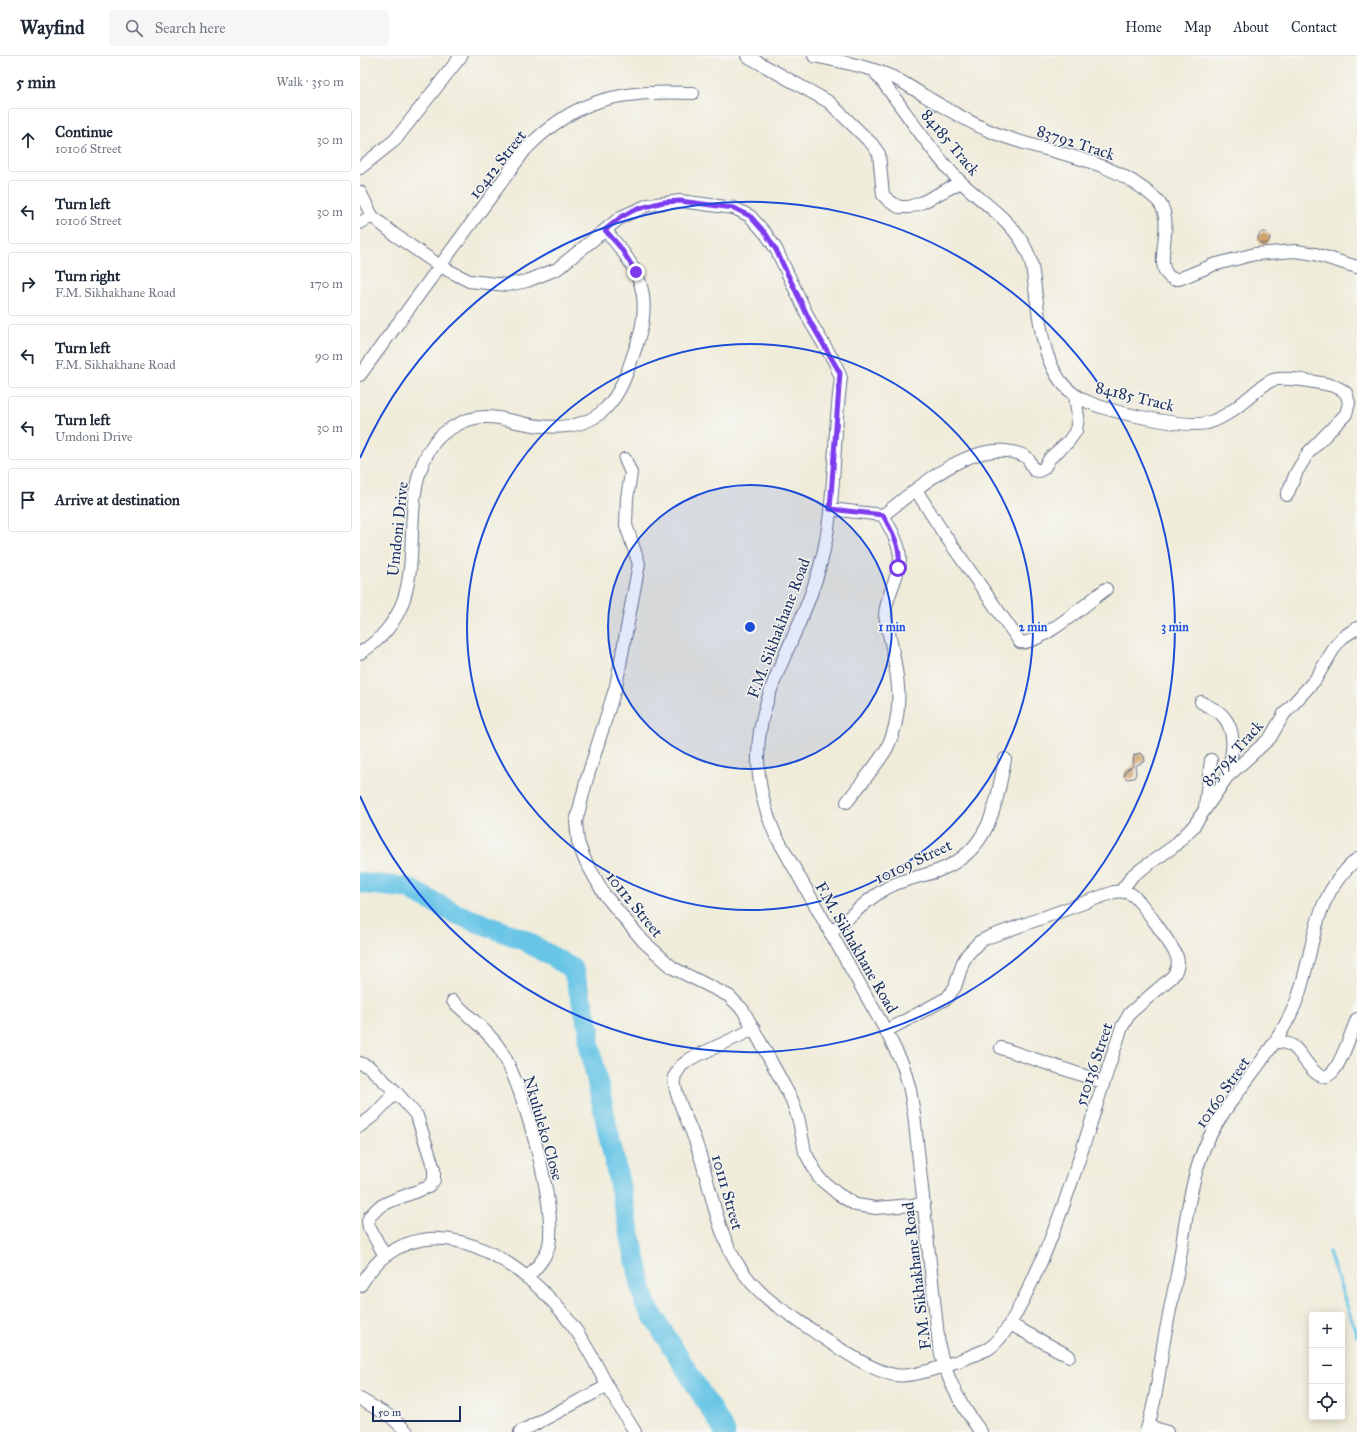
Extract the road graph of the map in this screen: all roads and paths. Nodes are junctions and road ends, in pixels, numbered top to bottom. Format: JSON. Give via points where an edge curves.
{"nodes":[{"id":1,"x":461,"y":56,"type":"edge"},
{"id":2,"x":747,"y":56,"type":"edge"},
{"id":3,"x":814,"y":56,"type":"edge"},
{"id":4,"x":874,"y":71,"type":"junction"},
{"id":5,"x":692,"y":93,"type":"dead end"},
{"id":6,"x":360,"y":168,"type":"edge"},
{"id":7,"x":961,"y":182,"type":"junction"},
{"id":8,"x":360,"y":192,"type":"edge"},
{"id":9,"x":372,"y":216,"type":"junction"},
{"id":10,"x":360,"y":223,"type":"edge"},
{"id":11,"x":605,"y":230,"type":"junction"},
{"id":12,"x":440,"y":266,"type":"junction"},
{"id":13,"x":1357,"y":267,"type":"edge"},
{"id":14,"x":360,"y":375,"type":"edge"},
{"id":15,"x":1075,"y":396,"type":"junction"},
{"id":16,"x":625,"y":459,"type":"dead end"},
{"id":17,"x":916,"y":490,"type":"junction"},
{"id":18,"x":1287,"y":495,"type":"dead end"},
{"id":19,"x":830,"y":509,"type":"junction"},
{"id":20,"x":883,"y":515,"type":"junction"},
{"id":21,"x":1106,"y":589,"type":"dead end"},
{"id":22,"x":1357,"y":628,"type":"edge"},
{"id":23,"x":360,"y":653,"type":"edge"},
{"id":24,"x":1200,"y":702,"type":"dead end"},
{"id":25,"x":1005,"y":759,"type":"dead end"},
{"id":26,"x":1210,"y":760,"type":"dead end"},
{"id":27,"x":1227,"y":777,"type":"junction"},
{"id":28,"x":847,"y":802,"type":"dead end"},
{"id":29,"x":1204,"y":810,"type":"junction"},
{"id":30,"x":1357,"y":859,"type":"edge"},
{"id":31,"x":1120,"y":891,"type":"junction"},
{"id":32,"x":830,"y":934,"type":"junction"},
{"id":33,"x":453,"y":1001,"type":"dead end"},
{"id":34,"x":1357,"y":1019,"type":"edge"},
{"id":35,"x":754,"y":1029,"type":"junction"},
{"id":36,"x":886,"y":1031,"type":"junction"},
{"id":37,"x":1275,"y":1041,"type":"junction"},
{"id":38,"x":1001,"y":1048,"type":"dead end"},
{"id":39,"x":360,"y":1063,"type":"edge"},
{"id":40,"x":1103,"y":1082,"type":"junction"},
{"id":41,"x":396,"y":1092,"type":"junction"},
{"id":42,"x":360,"y":1126,"type":"edge"},
{"id":43,"x":924,"y":1204,"type":"junction"},
{"id":44,"x":385,"y":1256,"type":"junction"},
{"id":45,"x":527,"y":1278,"type":"junction"},
{"id":46,"x":360,"y":1286,"type":"edge"},
{"id":47,"x":1010,"y":1324,"type":"junction"},
{"id":48,"x":1069,"y":1356,"type":"dead end"},
{"id":49,"x":943,"y":1365,"type":"junction"},
{"id":50,"x":607,"y":1386,"type":"junction"},
{"id":51,"x":360,"y":1399,"type":"edge"},
{"id":52,"x":1147,"y":1429,"type":"edge"},
{"id":53,"x":407,"y":1432,"type":"edge"},
{"id":54,"x":520,"y":1432,"type":"edge"},
{"id":55,"x":635,"y":1432,"type":"edge"},
{"id":56,"x":982,"y":1432,"type":"edge"},
{"id":57,"x":1167,"y":1432,"type":"edge"}],
"edges":[{"from":1,"to":6,"type":"street","via":[[395,140]]},
{"from":2,"to":7,"type":"street","via":[[829,102],[872,144],[878,154],[883,195],[899,207],[909,207]]},
{"from":3,"to":4,"type":"street","name":"83792 Track"},
{"from":4,"to":7,"type":"street","name":"84185 Track","via":[[942,162]]},
{"from":4,"to":13,"type":"street","name":"83792 Track","via":[[898,80],[960,117],[992,132],[1094,161],[1133,181],[1157,200],[1165,212],[1167,232],[1162,263],[1164,271],[1173,279],[1180,279],[1213,265],[1255,254],[1296,251]]},
{"from":5,"to":12,"type":"street","name":"10412 Street","via":[[654,91],[610,97],[590,104],[552,126],[525,150]]},
{"from":7,"to":15,"type":"street","name":"84185 Track","via":[[1014,230],[1028,252],[1040,321],[1050,360],[1063,385]]},
{"from":8,"to":9,"type":"street","name":"F.M. Sikhakhane Road"},
{"from":9,"to":10,"type":"street"},
{"from":9,"to":12,"type":"street","name":"F.M. Sikhakhane Road"},
{"from":11,"to":12,"type":"street","name":"F.M. Sikhakhane Road","via":[[557,269],[527,282],[507,285],[483,284],[462,278]]},
{"from":11,"to":19,"type":"street","name":"F.M. Sikhakhane Road","via":[[634,210],[663,202],[680,201],[734,208],[750,216],[766,234],[840,373]]},
{"from":11,"to":23,"type":"street","name":"Umdoni Drive","via":[[636,272],[642,286],[644,303],[642,329],[616,396],[596,417],[585,422],[555,428],[500,418],[474,418],[444,433],[435,441],[421,465],[417,480],[411,568],[402,606],[379,640]]},
{"from":12,"to":14,"type":"street","name":"10412 Street"},
{"from":15,"to":17,"type":"street","via":[[1078,417],[1076,431],[1039,471],[1034,470],[1027,458],[1018,453],[991,451],[958,462]]},
{"from":15,"to":18,"type":"street","name":"84185 Track","via":[[1093,404],[1166,422],[1197,424],[1230,413],[1273,380],[1311,381],[1341,389],[1348,398],[1346,414],[1304,458]]},
{"from":16,"to":35,"type":"street","name":"10112 Street","via":[[631,474],[626,525],[639,564],[616,686],[578,811],[578,842],[604,894],[643,942],[680,972],[733,1000],[743,1010]]},
{"from":17,"to":20,"type":"street"},
{"from":17,"to":21,"type":"street","via":[[1020,642],[1033,641],[1048,633]]},
{"from":19,"to":20,"type":"street"},
{"from":19,"to":32,"type":"street","name":"F.M. Sikhakhane Road","via":[[823,554],[812,590],[763,711],[758,744],[758,770],[765,812]]},
{"from":20,"to":28,"type":"street","via":[[900,559],[887,598],[885,615],[899,688],[896,725],[880,759]]},
{"from":22,"to":27,"type":"street","name":"83794 Track","via":[[1336,645],[1316,680],[1284,714],[1270,738]]},
{"from":24,"to":27,"type":"street","via":[[1220,713],[1230,728],[1233,751]]},
{"from":25,"to":32,"type":"street","name":"10109 Street","via":[[994,811],[985,831],[970,850],[941,870],[898,882],[887,888]]},
{"from":26,"to":29,"type":"street"},
{"from":27,"to":29,"type":"street","name":"83794 Track"},
{"from":29,"to":31,"type":"street","name":"83794 Track","via":[[1193,827],[1173,847],[1133,875]]},
{"from":30,"to":37,"type":"street","name":"10160 Street","via":[[1341,873],[1326,896],[1298,996]]},
{"from":31,"to":36,"type":"street","via":[[979,942],[963,962],[955,987],[946,998]]},
{"from":31,"to":40,"type":"street","name":"510136 Street","via":[[1139,900],[1177,956],[1178,963],[1177,971],[1172,977],[1126,1018]]},
{"from":32,"to":36,"type":"street","name":"F.M. Sikhakhane Road"},
{"from":33,"to":45,"type":"street","name":"Nkululeko Close","via":[[503,1053],[521,1098],[535,1144],[549,1208],[551,1236],[543,1260]]},
{"from":34,"to":37,"type":"street","via":[[1335,1070],[1325,1076],[1316,1073],[1291,1045]]},
{"from":35,"to":43,"type":"street","name":"10112 Street","via":[[794,1105],[805,1152],[819,1178],[848,1201],[863,1206],[876,1208]]},
{"from":35,"to":49,"type":"street","name":"10111 Street","via":[[690,1059],[680,1066],[674,1076],[703,1164],[714,1210],[728,1247],[751,1283],[762,1295],[870,1365],[895,1375],[905,1376]]},
{"from":36,"to":43,"type":"street","name":"F.M. Sikhakhane Road","via":[[903,1065],[910,1090]]},
{"from":37,"to":52,"type":"street","name":"10160 Street","via":[[1266,1057],[1220,1117],[1200,1160],[1184,1221],[1182,1245]]},
{"from":38,"to":40,"type":"street"},
{"from":39,"to":41,"type":"street","via":[[370,1067]]},
{"from":40,"to":47,"type":"street","name":"510136 Street","via":[[1054,1231],[1038,1271]]},
{"from":41,"to":42,"type":"street"},
{"from":41,"to":44,"type":"street","via":[[417,1116],[435,1175],[428,1187],[379,1207],[370,1216],[370,1231]]},
{"from":43,"to":49,"type":"street","name":"F.M. Sikhakhane Road"},
{"from":44,"to":45,"type":"street","via":[[422,1240],[456,1240],[486,1251]]},
{"from":44,"to":46,"type":"street","via":[[368,1273]]},
{"from":45,"to":50,"type":"street","via":[[547,1295],[573,1326]]},
{"from":47,"to":48,"type":"street"},
{"from":47,"to":49,"type":"street","name":"510136 Street","via":[[988,1349]]},
{"from":49,"to":56,"type":"street","name":"F.M. Sikhakhane Road","via":[[961,1404]]},
{"from":50,"to":54,"type":"street"},
{"from":50,"to":55,"type":"street"},
{"from":51,"to":53,"type":"street","via":[[391,1417]]},
{"from":52,"to":57,"type":"street"}]}
